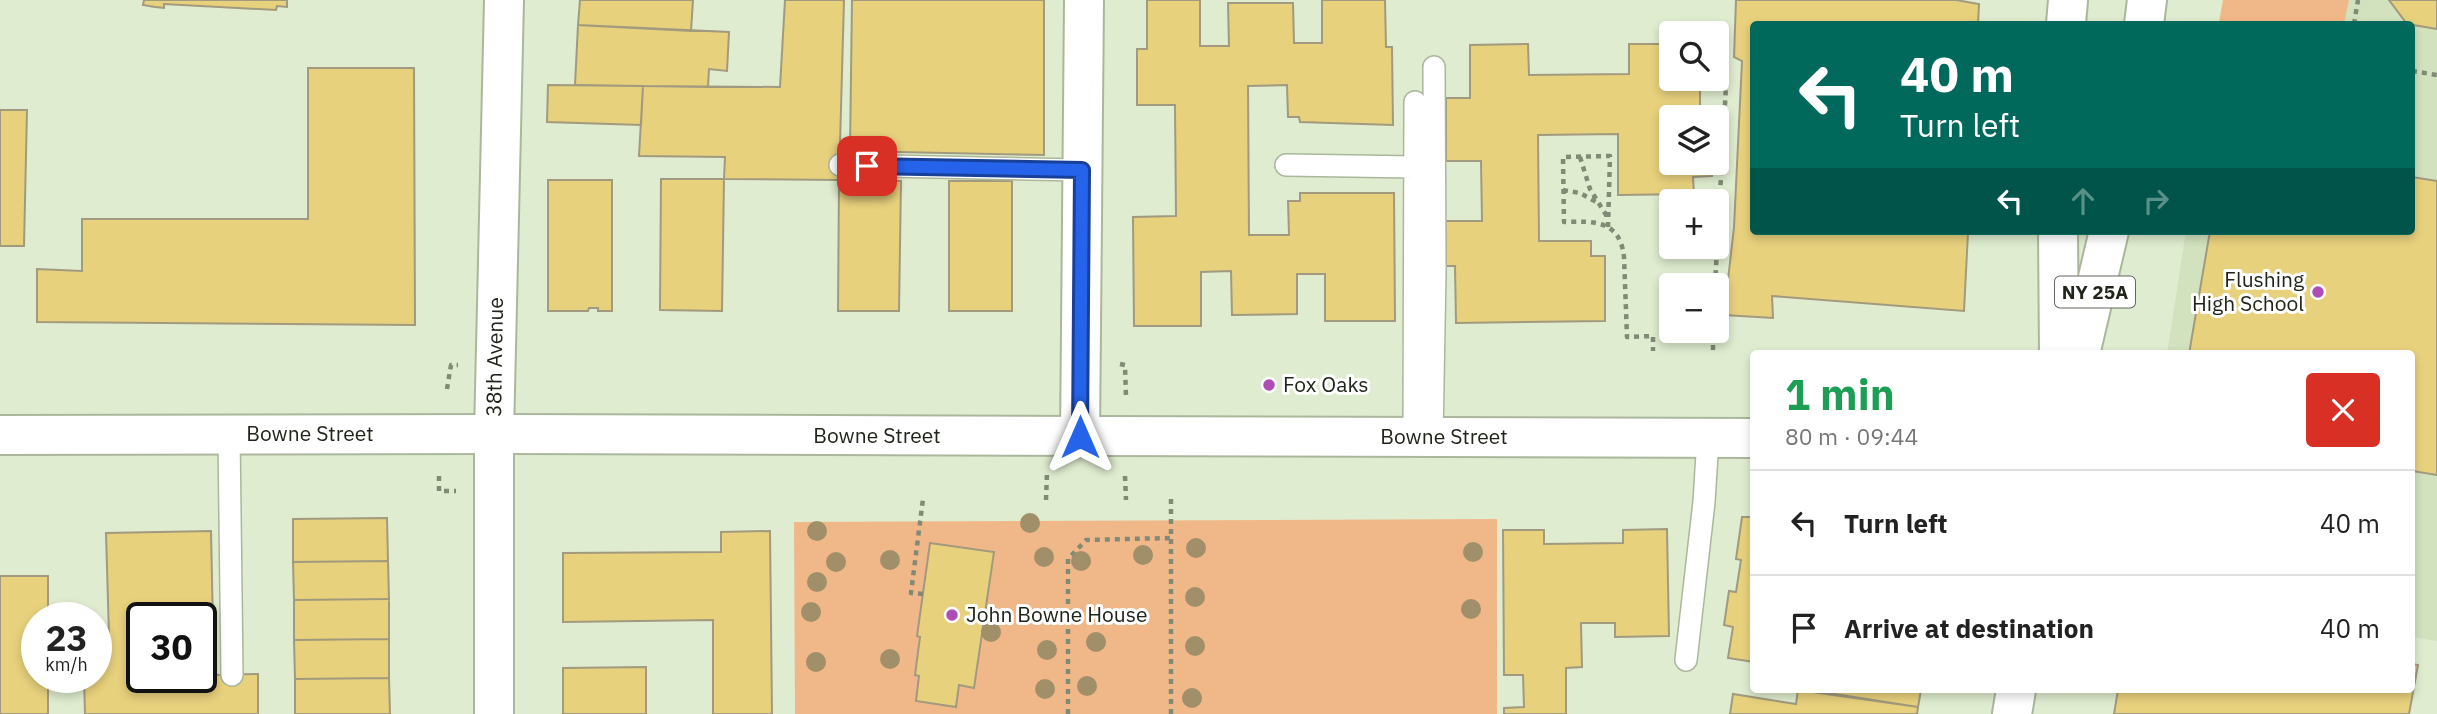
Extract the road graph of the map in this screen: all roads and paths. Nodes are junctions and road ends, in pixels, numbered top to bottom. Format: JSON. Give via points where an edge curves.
{"nodes":[{"id":1,"x":504,"y":0,"type":"edge"},
{"id":2,"x":1084,"y":0,"type":"edge"},
{"id":3,"x":2068,"y":0,"type":"edge"},
{"id":4,"x":2147,"y":0,"type":"edge"},
{"id":5,"x":2358,"y":0,"type":"edge"},
{"id":6,"x":2066,"y":21,"type":"edge"},
{"id":7,"x":2144,"y":21,"type":"edge"},
{"id":8,"x":2354,"y":21,"type":"edge"},
{"id":9,"x":1434,"y":67,"type":"dead end"},
{"id":10,"x":2415,"y":71,"type":"edge"},
{"id":11,"x":2437,"y":75,"type":"edge"},
{"id":12,"x":1726,"y":91,"type":"edge"},
{"id":13,"x":1415,"y":102,"type":"dead end"},
{"id":14,"x":1580,"y":157,"type":"junction"},
{"id":15,"x":840,"y":165,"type":"dead end"},
{"id":16,"x":1286,"y":165,"type":"dead end"},
{"id":17,"x":1415,"y":167,"type":"junction"},
{"id":18,"x":1082,"y":170,"type":"junction"},
{"id":19,"x":1563,"y":190,"type":"junction"},
{"id":20,"x":1598,"y":203,"type":"junction"},
{"id":21,"x":1608,"y":218,"type":"junction"},
{"id":22,"x":1608,"y":227,"type":"junction"},
{"id":23,"x":2057,"y":235,"type":"edge"},
{"id":24,"x":2108,"y":235,"type":"edge"},
{"id":25,"x":1716,"y":273,"type":"edge"},
{"id":26,"x":1713,"y":343,"type":"edge"},
{"id":27,"x":1713,"y":349,"type":"dead end"},
{"id":28,"x":2059,"y":350,"type":"edge"},
{"id":29,"x":2081,"y":350,"type":"edge"},
{"id":30,"x":1653,"y":351,"type":"dead end"},
{"id":31,"x":494,"y":433,"type":"junction"},
{"id":32,"x":0,"y":435,"type":"edge"},
{"id":33,"x":229,"y":435,"type":"junction"},
{"id":34,"x":1080,"y":437,"type":"junction"},
{"id":35,"x":1423,"y":437,"type":"junction"},
{"id":36,"x":1708,"y":438,"type":"junction"},
{"id":37,"x":1750,"y":438,"type":"edge"},
{"id":38,"x":1125,"y":468,"type":"dead end"},
{"id":39,"x":1047,"y":469,"type":"dead end"},
{"id":40,"x":439,"y":476,"type":"dead end"},
{"id":41,"x":457,"y":491,"type":"dead end"},
{"id":42,"x":923,"y":499,"type":"dead end"},
{"id":43,"x":1171,"y":499,"type":"dead end"},
{"id":44,"x":1046,"y":500,"type":"dead end"},
{"id":45,"x":1126,"y":500,"type":"dead end"},
{"id":46,"x":1171,"y":538,"type":"junction"},
{"id":47,"x":923,"y":594,"type":"dead end"},
{"id":48,"x":1686,"y":660,"type":"dead end"},
{"id":49,"x":232,"y":675,"type":"dead end"},
{"id":50,"x":2016,"y":693,"type":"edge"},
{"id":51,"x":494,"y":714,"type":"edge"},
{"id":52,"x":1068,"y":714,"type":"edge"},
{"id":53,"x":1171,"y":714,"type":"edge"},
{"id":54,"x":2012,"y":714,"type":"edge"}],
"edges":[{"from":1,"to":31,"type":"street","name":"38th Avenue"},
{"from":2,"to":18,"type":"street"},
{"from":3,"to":6,"type":"street"},
{"from":4,"to":7,"type":"street"},
{"from":5,"to":8,"type":"path"},
{"from":9,"to":35,"type":"lane","via":[[1435,271]]},
{"from":10,"to":11,"type":"path"},
{"from":12,"to":25,"type":"path"},
{"from":13,"to":17,"type":"lane"},
{"from":14,"to":19,"type":"path","via":[[1563,157]]},
{"from":14,"to":20,"type":"path"},
{"from":14,"to":21,"type":"path","via":[[1610,156]]},
{"from":15,"to":18,"type":"lane"},
{"from":16,"to":17,"type":"lane"},
{"from":17,"to":35,"type":"lane"},
{"from":18,"to":34,"type":"street"},
{"from":19,"to":20,"type":"path"},
{"from":19,"to":22,"type":"path","via":[[1564,222]]},
{"from":20,"to":21,"type":"path"},
{"from":21,"to":22,"type":"path"},
{"from":22,"to":30,"type":"path","via":[[1623,246],[1627,337],[1653,336]]},
{"from":23,"to":28,"type":"street","number":"NY 25A"},
{"from":24,"to":29,"type":"street","number":"NY 25A"},
{"from":26,"to":27,"type":"path"},
{"from":31,"to":33,"type":"street","name":"Bowne Street"},
{"from":31,"to":34,"type":"street","name":"Bowne Street"},
{"from":31,"to":51,"type":"street","name":"38th Avenue"},
{"from":32,"to":33,"type":"street","name":"Bowne Street"},
{"from":33,"to":49,"type":"lane"},
{"from":34,"to":35,"type":"street","name":"Bowne Street"},
{"from":35,"to":36,"type":"street","name":"Bowne Street"},
{"from":36,"to":37,"type":"street","name":"Bowne Street"},
{"from":36,"to":48,"type":"lane"},
{"from":38,"to":45,"type":"path"},
{"from":39,"to":44,"type":"path"},
{"from":40,"to":41,"type":"path","via":[[439,491]]},
{"from":42,"to":47,"type":"path","via":[[911,593]]},
{"from":43,"to":46,"type":"path"},
{"from":46,"to":52,"type":"path","via":[[1086,540],[1068,559]]},
{"from":46,"to":53,"type":"path"},
{"from":50,"to":54,"type":"street"}]}
